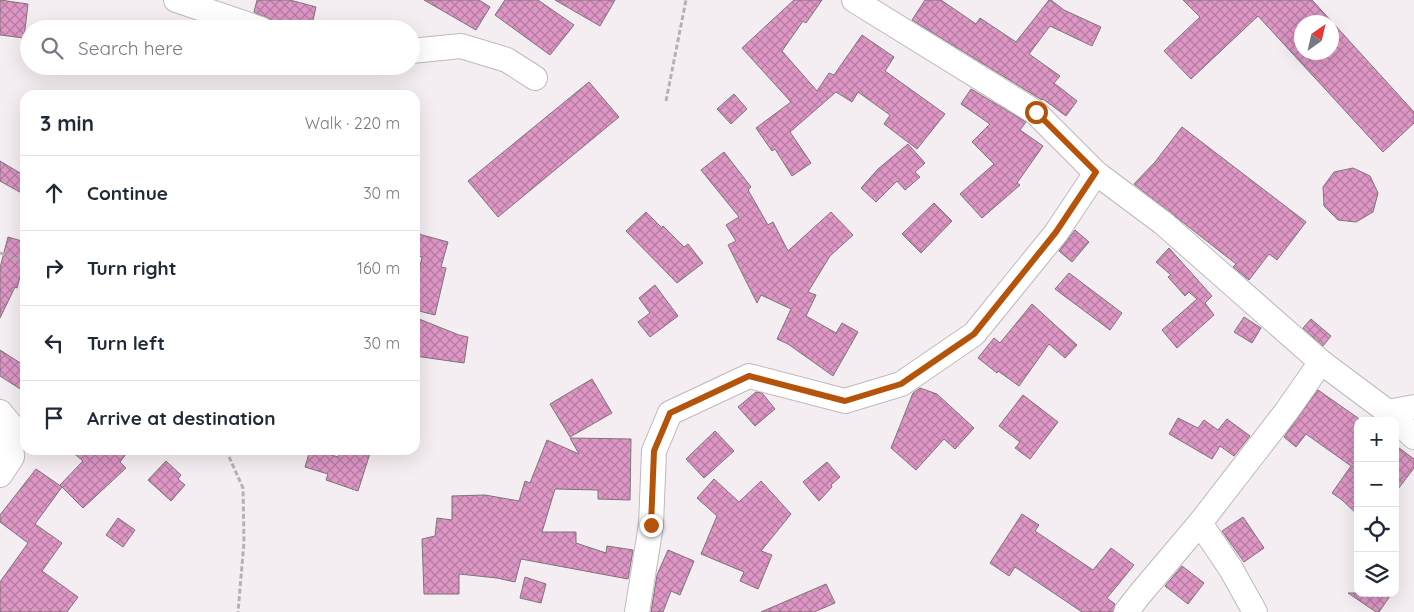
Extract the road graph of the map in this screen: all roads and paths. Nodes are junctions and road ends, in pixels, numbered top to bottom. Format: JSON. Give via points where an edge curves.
{"nodes":[{"id":1,"x":176,"y":0,"type":"edge"},
{"id":2,"x":686,"y":0,"type":"edge"},
{"id":3,"x":854,"y":0,"type":"edge"},
{"id":4,"x":235,"y":20,"type":"edge"},
{"id":5,"x":420,"y":50,"type":"edge"},
{"id":6,"x":535,"y":78,"type":"dead end"},
{"id":7,"x":666,"y":101,"type":"dead end"},
{"id":8,"x":1096,"y":172,"type":"junction"},
{"id":9,"x":0,"y":254,"type":"edge"},
{"id":10,"x":20,"y":260,"type":"edge"},
{"id":11,"x":1322,"y":362,"type":"junction"},
{"id":12,"x":1414,"y":407,"type":"edge"},
{"id":13,"x":0,"y":412,"type":"edge"},
{"id":14,"x":1388,"y":412,"type":"junction"},
{"id":15,"x":1414,"y":438,"type":"edge"},
{"id":16,"x":228,"y":455,"type":"edge"},
{"id":17,"x":0,"y":475,"type":"edge"},
{"id":18,"x":1200,"y":522,"type":"junction"},
{"id":19,"x":238,"y":612,"type":"edge"},
{"id":20,"x":637,"y":612,"type":"edge"},
{"id":21,"x":1126,"y":612,"type":"edge"},
{"id":22,"x":1255,"y":612,"type":"edge"}],
"edges":[{"from":1,"to":4,"type":"street"},
{"from":2,"to":7,"type":"path"},
{"from":3,"to":8,"type":"street","via":[[1036,112]]},
{"from":5,"to":6,"type":"street","via":[[461,46],[507,60]]},
{"from":8,"to":11,"type":"street","via":[[1163,223]]},
{"from":8,"to":20,"type":"street","via":[[1056,232],[974,334],[901,384],[845,401],[749,376],[670,413],[654,451],[651,525]]},
{"from":9,"to":10,"type":"path"},
{"from":11,"to":14,"type":"street"},
{"from":11,"to":18,"type":"street"},
{"from":12,"to":14,"type":"street"},
{"from":13,"to":17,"type":"street","via":[[10,424],[12,457]]},
{"from":14,"to":15,"type":"street"},
{"from":16,"to":19,"type":"path","via":[[243,488],[244,542]]},
{"from":18,"to":21,"type":"street"},
{"from":18,"to":22,"type":"street"}]}
